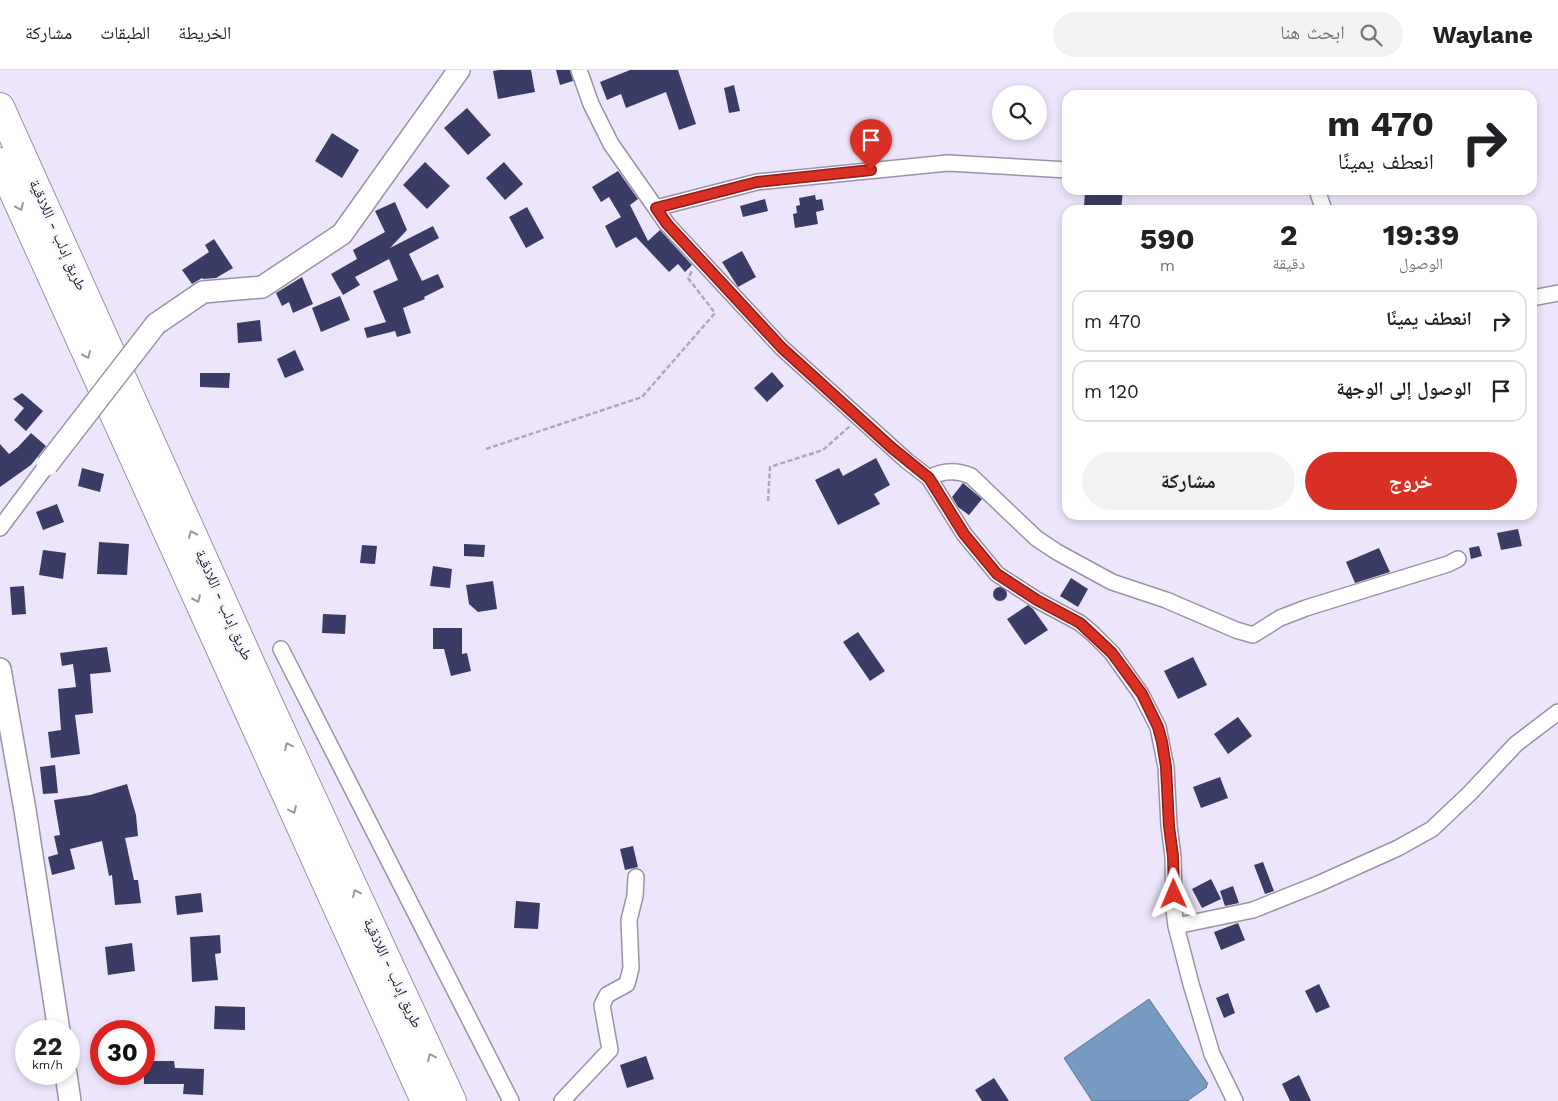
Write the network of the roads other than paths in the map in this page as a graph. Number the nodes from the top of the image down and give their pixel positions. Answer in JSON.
{"nodes":[{"id":1,"x":459,"y":70,"type":"edge"},
{"id":2,"x":579,"y":70,"type":"edge"},
{"id":3,"x":0,"y":106,"type":"edge"},
{"id":4,"x":0,"y":162,"type":"edge"},
{"id":5,"x":1062,"y":170,"type":"edge"},
{"id":6,"x":656,"y":208,"type":"junction"},
{"id":7,"x":1558,"y":293,"type":"edge"},
{"id":8,"x":1537,"y":297,"type":"edge"},
{"id":9,"x":47,"y":464,"type":"joint"},
{"id":10,"x":929,"y":478,"type":"junction"},
{"id":11,"x":0,"y":528,"type":"edge"},
{"id":12,"x":1458,"y":558,"type":"dead end"},
{"id":13,"x":281,"y":649,"type":"dead end"},
{"id":14,"x":0,"y":669,"type":"edge"},
{"id":15,"x":1558,"y":712,"type":"edge"},
{"id":16,"x":636,"y":877,"type":"dead end"},
{"id":17,"x":1176,"y":926,"type":"junction"},
{"id":18,"x":57,"y":1020,"type":"edge"},
{"id":19,"x":68,"y":1085,"type":"edge"},
{"id":20,"x":70,"y":1101,"type":"edge"},
{"id":21,"x":425,"y":1101,"type":"edge"},
{"id":22,"x":452,"y":1101,"type":"edge"},
{"id":23,"x":511,"y":1101,"type":"edge"},
{"id":24,"x":562,"y":1101,"type":"edge"},
{"id":25,"x":1235,"y":1101,"type":"edge"}],
"edges":[{"from":1,"to":9,"type":"street","bridge":true},
{"from":2,"to":6,"type":"street"},
{"from":22,"to":3,"type":"highway","name":"طريق إدلب - اللاذقية","one_way":true},
{"from":4,"to":21,"type":"highway","name":"طريق إدلب - اللاذقية","one_way":true},
{"from":5,"to":6,"type":"street"},
{"from":6,"to":10,"type":"street"},
{"from":7,"to":8,"type":"street"},
{"from":9,"to":11,"type":"street"},
{"from":10,"to":12,"type":"street"},
{"from":10,"to":17,"type":"street"},
{"from":13,"to":23,"type":"street"},
{"from":14,"to":18,"type":"street"},
{"from":15,"to":17,"type":"street"},
{"from":16,"to":24,"type":"street"},
{"from":17,"to":25,"type":"street"},
{"from":19,"to":20,"type":"street"}]}
